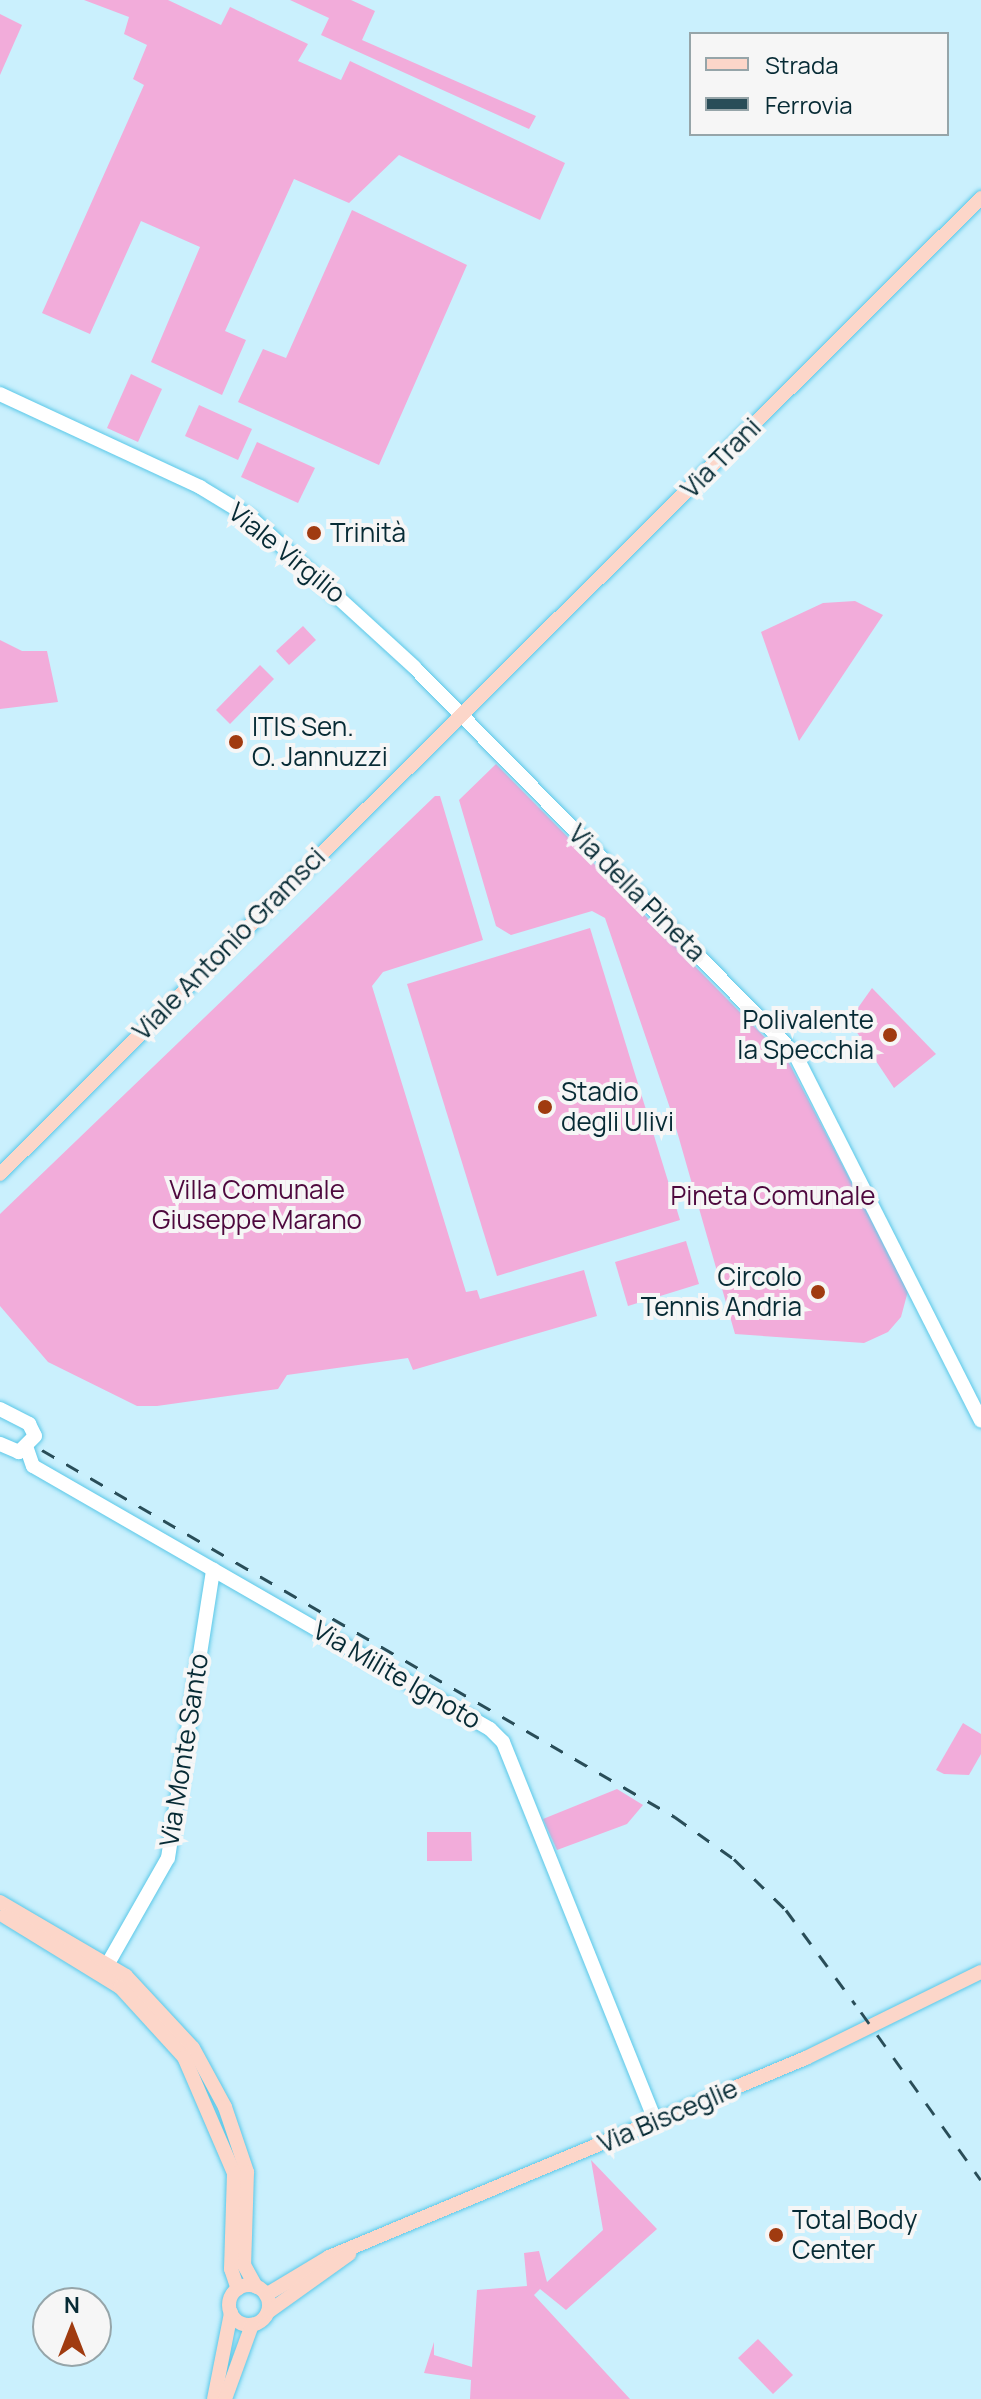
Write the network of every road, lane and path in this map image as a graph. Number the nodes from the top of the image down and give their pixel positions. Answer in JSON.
{"nodes":[{"id":1,"x":981,"y":198,"type":"edge"},
{"id":2,"x":0,"y":394,"type":"edge"},
{"id":3,"x":457,"y":714,"type":"junction"},
{"id":4,"x":0,"y":1174,"type":"edge"},
{"id":5,"x":0,"y":1409,"type":"edge"},
{"id":6,"x":981,"y":1420,"type":"edge"},
{"id":7,"x":4,"y":1447,"type":"edge"},
{"id":8,"x":27,"y":1449,"type":"junction"},
{"id":9,"x":213,"y":1569,"type":"junction"},
{"id":10,"x":0,"y":1902,"type":"edge"},
{"id":11,"x":0,"y":1913,"type":"edge"},
{"id":12,"x":105,"y":1970,"type":"junction"},
{"id":13,"x":981,"y":1972,"type":"edge"},
{"id":14,"x":655,"y":2120,"type":"junction"},
{"id":15,"x":230,"y":2140,"type":"junction"},
{"id":16,"x":351,"y":2252,"type":"junction"},
{"id":17,"x":238,"y":2289,"type":"junction"},
{"id":18,"x":261,"y":2291,"type":"junction"},
{"id":19,"x":268,"y":2312,"type":"junction"},
{"id":20,"x":231,"y":2313,"type":"junction"},
{"id":21,"x":252,"y":2325,"type":"junction"},
{"id":22,"x":214,"y":2399,"type":"edge"},
{"id":23,"x":225,"y":2399,"type":"edge"}],
"edges":[{"from":1,"to":3,"type":"main road","name":"Via Trani"},
{"from":2,"to":3,"type":"street","name":"Viale Virgilio"},
{"from":3,"to":4,"type":"main road","name":"Viale Antonio Gramsci"},
{"from":3,"to":6,"type":"street","name":"Via della Pineta"},
{"from":5,"to":8,"type":"street"},
{"from":7,"to":8,"type":"street"},
{"from":8,"to":9,"type":"street","name":"Via Milite Ignoto"},
{"from":9,"to":12,"type":"street","name":"Via Monte Santo"},
{"from":9,"to":14,"type":"street","name":"Via Milite Ignoto"},
{"from":10,"to":12,"type":"main road"},
{"from":11,"to":12,"type":"main road"},
{"from":12,"to":15,"type":"main road"},
{"from":13,"to":14,"type":"main road","name":"Via Bisceglie"},
{"from":14,"to":16,"type":"main road","name":"Via Bisceglie"},
{"from":15,"to":17,"type":"main road"},
{"from":15,"to":18,"type":"main road"},
{"from":16,"to":18,"type":"main road","name":"Via Bisceglie"},
{"from":16,"to":19,"type":"main road","name":"Via Bisceglie"},
{"from":17,"to":18,"type":"main road"},
{"from":17,"to":20,"type":"main road"},
{"from":18,"to":19,"type":"main road"},
{"from":19,"to":21,"type":"main road"},
{"from":20,"to":21,"type":"main road"},
{"from":20,"to":22,"type":"main road"},
{"from":21,"to":23,"type":"main road"}]}
